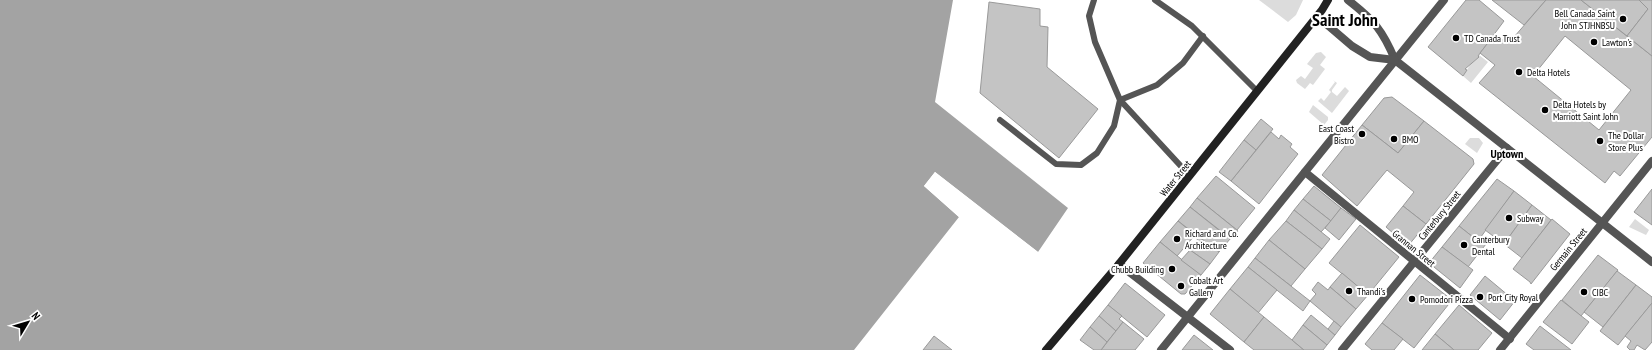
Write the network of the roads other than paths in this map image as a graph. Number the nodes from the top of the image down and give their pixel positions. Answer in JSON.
{"nodes":[{"id":1,"x":1094,"y":0,"type":"edge"},
{"id":2,"x":1155,"y":0,"type":"edge"},
{"id":3,"x":1328,"y":0,"type":"edge"},
{"id":4,"x":1348,"y":0,"type":"edge"},
{"id":5,"x":1444,"y":0,"type":"edge"},
{"id":6,"x":1317,"y":16,"type":"junction"},
{"id":7,"x":1203,"y":36,"type":"junction"},
{"id":8,"x":1395,"y":60,"type":"junction"},
{"id":9,"x":1257,"y":91,"type":"junction"},
{"id":10,"x":1120,"y":100,"type":"junction"},
{"id":11,"x":1000,"y":120,"type":"dead end"},
{"id":12,"x":1507,"y":148,"type":"junction"},
{"id":13,"x":1652,"y":161,"type":"edge"},
{"id":14,"x":1305,"y":172,"type":"junction"},
{"id":15,"x":1190,"y":176,"type":"junction"},
{"id":16,"x":1602,"y":223,"type":"junction"},
{"id":17,"x":1414,"y":261,"type":"junction"},
{"id":18,"x":1652,"y":262,"type":"edge"},
{"id":19,"x":1119,"y":264,"type":"junction"},
{"id":20,"x":1188,"y":317,"type":"junction"},
{"id":21,"x":1510,"y":339,"type":"junction"},
{"id":22,"x":1046,"y":350,"type":"edge"},
{"id":23,"x":1161,"y":350,"type":"edge"},
{"id":24,"x":1230,"y":350,"type":"edge"},
{"id":25,"x":1342,"y":350,"type":"edge"},
{"id":26,"x":1500,"y":350,"type":"edge"}],
"edges":[{"from":1,"to":10,"type":"lane"},
{"from":2,"to":7,"type":"lane"},
{"from":3,"to":6,"type":"main road","name":"Water Street"},
{"from":4,"to":8,"type":"street"},
{"from":5,"to":8,"type":"street"},
{"from":6,"to":8,"type":"street"},
{"from":6,"to":9,"type":"main road","name":"Water Street"},
{"from":7,"to":9,"type":"lane"},
{"from":7,"to":10,"type":"lane"},
{"from":8,"to":12,"type":"street"},
{"from":8,"to":14,"type":"street"},
{"from":9,"to":15,"type":"main road","name":"Water Street"},
{"from":10,"to":11,"type":"lane"},
{"from":10,"to":15,"type":"lane"},
{"from":12,"to":16,"type":"street"},
{"from":12,"to":17,"type":"street","name":"Canterbury Street"},
{"from":13,"to":16,"type":"street","name":"Germain Street"},
{"from":14,"to":17,"type":"street","name":"Grannan Street"},
{"from":14,"to":20,"type":"street"},
{"from":15,"to":19,"type":"main road","name":"Water Street"},
{"from":16,"to":18,"type":"street"},
{"from":16,"to":21,"type":"street","name":"Germain Street"},
{"from":17,"to":21,"type":"street","name":"Grannan Street"},
{"from":17,"to":25,"type":"street","name":"Canterbury Street"},
{"from":19,"to":20,"type":"street"},
{"from":19,"to":22,"type":"main road","name":"Water Street"},
{"from":20,"to":23,"type":"street"},
{"from":20,"to":24,"type":"street"},
{"from":21,"to":26,"type":"street","name":"Germain Street"}]}
